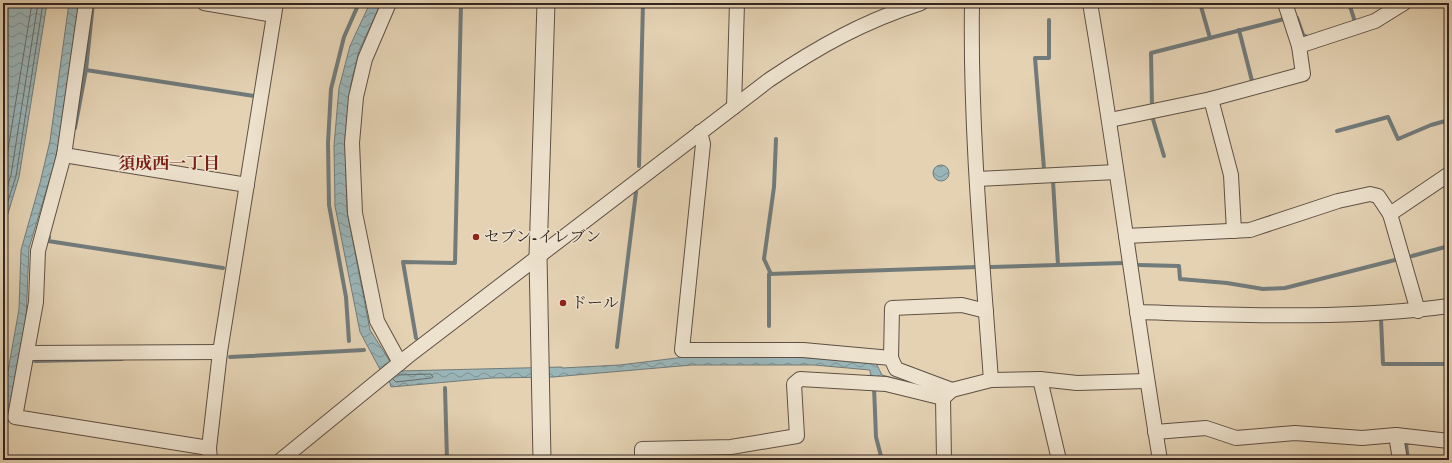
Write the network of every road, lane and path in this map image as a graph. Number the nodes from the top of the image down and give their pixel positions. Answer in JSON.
{"nodes":[{"id":1,"x":86,"y":3,"type":"edge"},
{"id":2,"x":204,"y":3,"type":"edge"},
{"id":3,"x":389,"y":3,"type":"edge"},
{"id":4,"x":546,"y":3,"type":"edge"},
{"id":5,"x":736,"y":3,"type":"edge"},
{"id":6,"x":921,"y":3,"type":"edge"},
{"id":7,"x":972,"y":3,"type":"edge"},
{"id":8,"x":1090,"y":3,"type":"edge"},
{"id":9,"x":1285,"y":3,"type":"edge"},
{"id":10,"x":1404,"y":3,"type":"edge"},
{"id":11,"x":890,"y":8,"type":"edge"},
{"id":12,"x":275,"y":9,"type":"edge"},
{"id":13,"x":1299,"y":46,"type":"junction"},
{"id":14,"x":1211,"y":100,"type":"junction"},
{"id":15,"x":734,"y":107,"type":"junction"},
{"id":16,"x":1110,"y":120,"type":"junction"},
{"id":17,"x":700,"y":132,"type":"junction"},
{"id":18,"x":64,"y":156,"type":"junction"},
{"id":19,"x":1116,"y":172,"type":"junction"},
{"id":20,"x":1449,"y":174,"type":"edge"},
{"id":21,"x":977,"y":179,"type":"junction"},
{"id":22,"x":248,"y":185,"type":"junction"},
{"id":23,"x":1390,"y":214,"type":"junction"},
{"id":24,"x":1234,"y":231,"type":"junction"},
{"id":25,"x":1126,"y":236,"type":"junction"},
{"id":26,"x":538,"y":256,"type":"junction"},
{"id":27,"x":1449,"y":306,"type":"edge"},
{"id":28,"x":1418,"y":310,"type":"junction"},
{"id":29,"x":986,"y":311,"type":"junction"},
{"id":30,"x":1137,"y":312,"type":"junction"},
{"id":31,"x":220,"y":352,"type":"junction"},
{"id":32,"x":28,"y":354,"type":"junction"},
{"id":33,"x":891,"y":358,"type":"junction"},
{"id":34,"x":398,"y":364,"type":"junction"},
{"id":35,"x":1040,"y":379,"type":"junction"},
{"id":36,"x":992,"y":380,"type":"junction"},
{"id":37,"x":1146,"y":381,"type":"junction"},
{"id":38,"x":948,"y":394,"type":"junction"},
{"id":39,"x":1155,"y":432,"type":"junction"},
{"id":40,"x":1396,"y":435,"type":"junction"},
{"id":41,"x":1449,"y":441,"type":"edge"},
{"id":42,"x":209,"y":454,"type":"edge"},
{"id":43,"x":732,"y":454,"type":"edge"},
{"id":44,"x":281,"y":460,"type":"edge"},
{"id":45,"x":542,"y":460,"type":"edge"},
{"id":46,"x":642,"y":460,"type":"edge"},
{"id":47,"x":944,"y":460,"type":"edge"},
{"id":48,"x":1059,"y":460,"type":"edge"},
{"id":49,"x":1160,"y":460,"type":"edge"},
{"id":50,"x":1400,"y":460,"type":"edge"}],
"edges":[{"from":1,"to":18,"type":"street"},
{"from":2,"to":12,"type":"street"},
{"from":3,"to":34,"type":"street"},
{"from":4,"to":26,"type":"street"},
{"from":5,"to":15,"type":"street"},
{"from":6,"to":11,"type":"street"},
{"from":7,"to":21,"type":"street"},
{"from":8,"to":16,"type":"street"},
{"from":9,"to":13,"type":"street"},
{"from":10,"to":13,"type":"street"},
{"from":11,"to":15,"type":"street"},
{"from":12,"to":22,"type":"street"},
{"from":13,"to":14,"type":"street"},
{"from":14,"to":16,"type":"street"},
{"from":14,"to":24,"type":"street"},
{"from":15,"to":17,"type":"street"},
{"from":16,"to":19,"type":"street"},
{"from":17,"to":26,"type":"street"},
{"from":17,"to":33,"type":"street"},
{"from":18,"to":22,"type":"street"},
{"from":18,"to":32,"type":"street"},
{"from":19,"to":21,"type":"street"},
{"from":19,"to":25,"type":"street"},
{"from":20,"to":23,"type":"street"},
{"from":21,"to":29,"type":"street"},
{"from":22,"to":31,"type":"street"},
{"from":23,"to":24,"type":"street"},
{"from":23,"to":28,"type":"street"},
{"from":24,"to":25,"type":"street"},
{"from":25,"to":30,"type":"street"},
{"from":26,"to":34,"type":"street"},
{"from":26,"to":45,"type":"street"},
{"from":27,"to":28,"type":"street"},
{"from":28,"to":30,"type":"street"},
{"from":29,"to":33,"type":"street"},
{"from":29,"to":36,"type":"street"},
{"from":30,"to":37,"type":"street"},
{"from":31,"to":32,"type":"street"},
{"from":31,"to":42,"type":"street"},
{"from":32,"to":42,"type":"street"},
{"from":33,"to":38,"type":"street"},
{"from":34,"to":44,"type":"street"},
{"from":35,"to":36,"type":"street"},
{"from":35,"to":37,"type":"street"},
{"from":35,"to":48,"type":"street"},
{"from":36,"to":38,"type":"street"},
{"from":37,"to":39,"type":"street"},
{"from":38,"to":43,"type":"street"},
{"from":38,"to":47,"type":"street"},
{"from":39,"to":40,"type":"street"},
{"from":39,"to":49,"type":"street"},
{"from":40,"to":41,"type":"street"},
{"from":40,"to":50,"type":"street"},
{"from":43,"to":46,"type":"street"}]}
